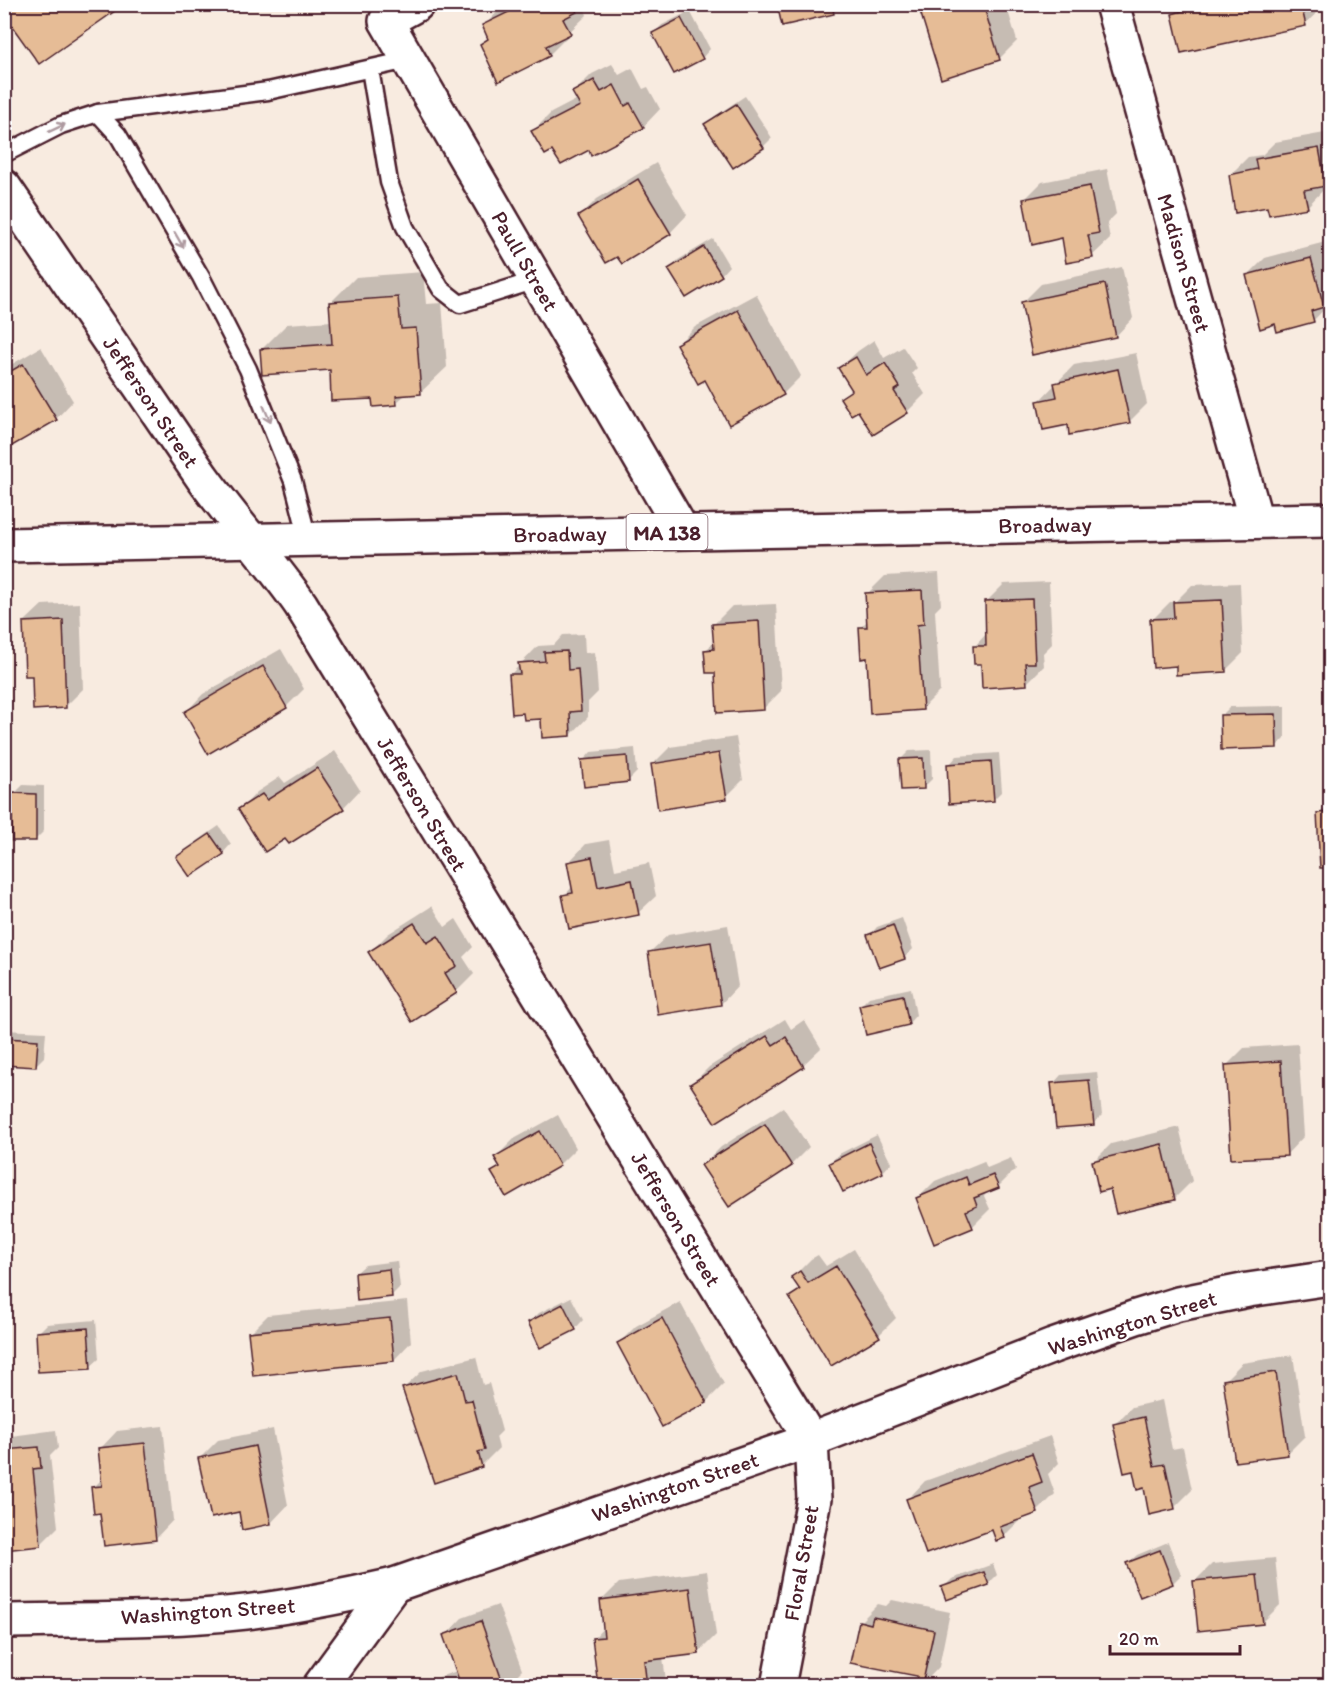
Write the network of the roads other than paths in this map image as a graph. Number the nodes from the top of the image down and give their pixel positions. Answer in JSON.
{"nodes":[{"id":1,"x":417,"y":4,"type":"edge"},
{"id":2,"x":1112,"y":4,"type":"edge"},
{"id":3,"x":408,"y":60,"type":"junction"},
{"id":4,"x":370,"y":69,"type":"junction"},
{"id":5,"x":99,"y":113,"type":"junction"},
{"id":6,"x":4,"y":154,"type":"edge"},
{"id":7,"x":4,"y":187,"type":"edge"},
{"id":8,"x":536,"y":280,"type":"junction"},
{"id":9,"x":1330,"y":520,"type":"edge"},
{"id":10,"x":1256,"y":521,"type":"junction"},
{"id":11,"x":682,"y":532,"type":"junction"},
{"id":12,"x":308,"y":539,"type":"junction"},
{"id":13,"x":252,"y":540,"type":"junction"},
{"id":14,"x":4,"y":544,"type":"edge"},
{"id":15,"x":1330,"y":1278,"type":"edge"},
{"id":16,"x":811,"y":1440,"type":"junction"},
{"id":17,"x":394,"y":1585,"type":"junction"},
{"id":18,"x":4,"y":1621,"type":"edge"},
{"id":19,"x":320,"y":1686,"type":"edge"},
{"id":20,"x":778,"y":1686,"type":"edge"}],
"edges":[{"from":1,"to":3,"type":"street","name":"Paull Street"},
{"from":2,"to":10,"type":"street","name":"Madison Street"},
{"from":3,"to":4,"type":"lane"},
{"from":3,"to":8,"type":"street","name":"Paull Street"},
{"from":4,"to":5,"type":"lane"},
{"from":4,"to":8,"type":"lane"},
{"from":6,"to":5,"type":"lane","one_way":true},
{"from":5,"to":12,"type":"lane","one_way":true},
{"from":7,"to":13,"type":"street","name":"Jefferson Street"},
{"from":8,"to":11,"type":"street","name":"Paull Street"},
{"from":9,"to":10,"type":"street","name":"Broadway","number":"MA 138"},
{"from":10,"to":11,"type":"street","name":"Broadway","number":"MA 138"},
{"from":11,"to":12,"type":"street","name":"Broadway","number":"MA 138"},
{"from":12,"to":13,"type":"street","name":"Broadway","number":"MA 138"},
{"from":13,"to":14,"type":"street","name":"Broadway","number":"MA 138"},
{"from":13,"to":16,"type":"street","name":"Jefferson Street"},
{"from":15,"to":16,"type":"street","name":"Washington Street"},
{"from":16,"to":17,"type":"street","name":"Washington Street"},
{"from":16,"to":20,"type":"street","name":"Floral Street"},
{"from":17,"to":18,"type":"street","name":"Washington Street"},
{"from":17,"to":19,"type":"street"}]}
